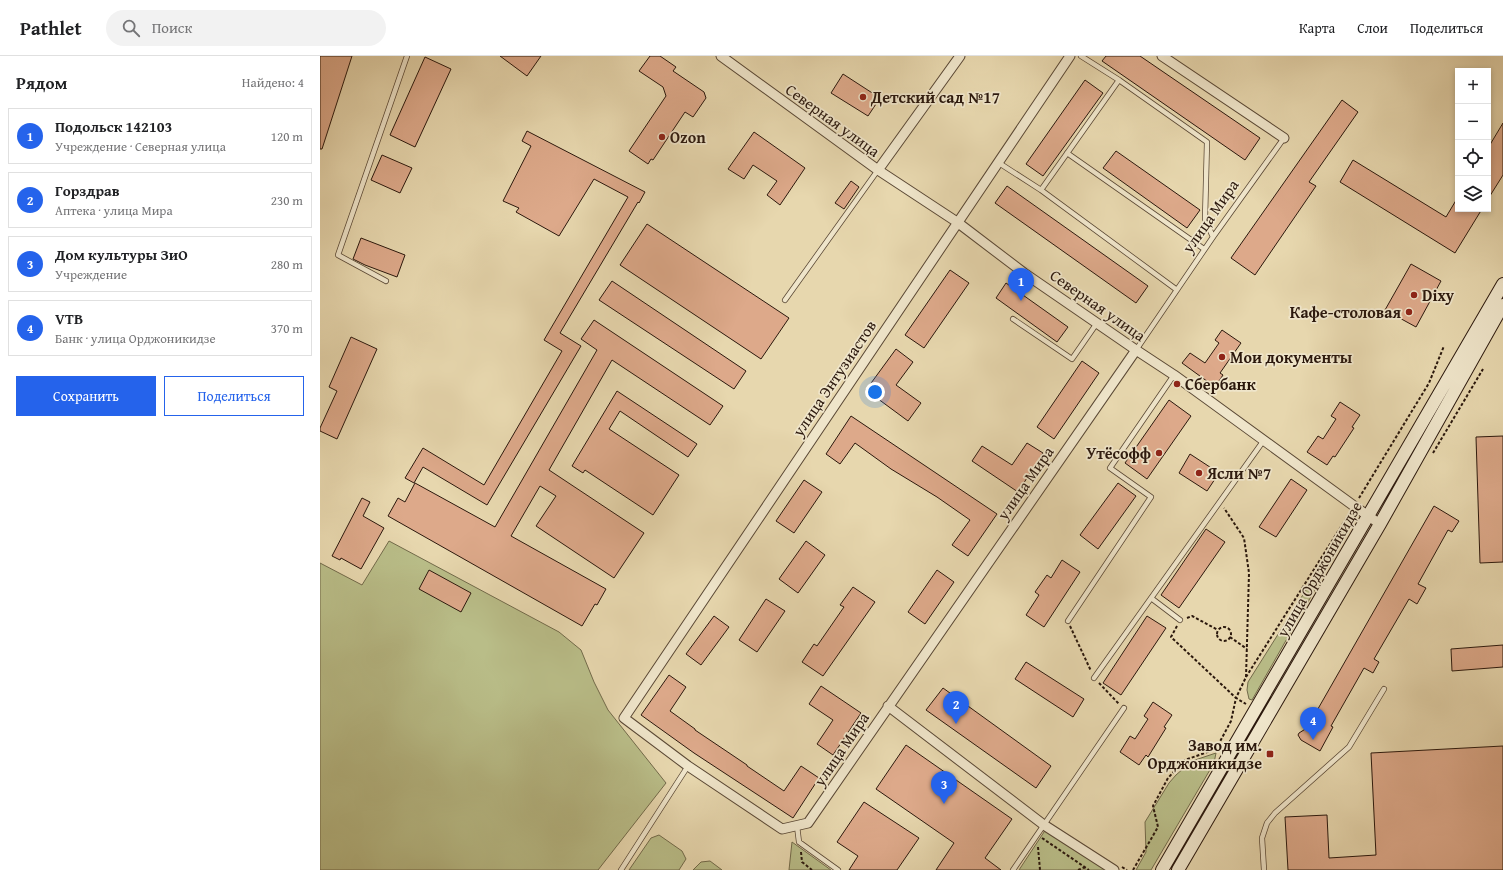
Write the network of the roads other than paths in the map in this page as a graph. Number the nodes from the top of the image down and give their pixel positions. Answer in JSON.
{"nodes":[{"id":1,"x":407,"y":56,"type":"edge"},
{"id":2,"x":721,"y":56,"type":"edge"},
{"id":3,"x":960,"y":56,"type":"edge"},
{"id":4,"x":1070,"y":56,"type":"edge"},
{"id":5,"x":1081,"y":56,"type":"edge"},
{"id":6,"x":1162,"y":56,"type":"edge"},
{"id":7,"x":1119,"y":80,"type":"junction"},
{"id":8,"x":1284,"y":138,"type":"joint"},
{"id":9,"x":1067,"y":153,"type":"junction"},
{"id":10,"x":999,"y":163,"type":"junction"},
{"id":11,"x":878,"y":170,"type":"junction"},
{"id":12,"x":1041,"y":190,"type":"junction"},
{"id":13,"x":957,"y":222,"type":"junction"},
{"id":14,"x":1213,"y":237,"type":"junction"},
{"id":15,"x":1204,"y":249,"type":"junction"},
{"id":16,"x":386,"y":281,"type":"dead end"},
{"id":17,"x":1503,"y":284,"type":"edge"},
{"id":18,"x":1177,"y":290,"type":"junction"},
{"id":19,"x":785,"y":300,"type":"dead end"},
{"id":20,"x":1503,"y":305,"type":"edge"},
{"id":21,"x":1012,"y":319,"type":"dead end"},
{"id":22,"x":1097,"y":323,"type":"junction"},
{"id":23,"x":1136,"y":350,"type":"junction"},
{"id":24,"x":1174,"y":375,"type":"junction"},
{"id":25,"x":1264,"y":440,"type":"junction"},
{"id":26,"x":1368,"y":515,"type":"junction"},
{"id":27,"x":1380,"y":524,"type":"junction"},
{"id":28,"x":1151,"y":598,"type":"junction"},
{"id":29,"x":1180,"y":620,"type":"road end"},
{"id":30,"x":1068,"y":621,"type":"road end"},
{"id":31,"x":1094,"y":678,"type":"road end"},
{"id":32,"x":1384,"y":689,"type":"dead end"},
{"id":33,"x":888,"y":706,"type":"junction"},
{"id":34,"x":1124,"y":708,"type":"road end"},
{"id":35,"x":688,"y":766,"type":"junction"},
{"id":36,"x":1044,"y":825,"type":"junction"},
{"id":37,"x":796,"y":826,"type":"junction"},
{"id":38,"x":621,"y":870,"type":"edge"},
{"id":39,"x":838,"y":870,"type":"edge"},
{"id":40,"x":1013,"y":870,"type":"edge"},
{"id":41,"x":1114,"y":870,"type":"edge"},
{"id":42,"x":1162,"y":870,"type":"edge"},
{"id":43,"x":1178,"y":870,"type":"edge"},
{"id":44,"x":1264,"y":870,"type":"edge"}],
"edges":[{"from":1,"to":16,"type":"lane"},
{"from":2,"to":11,"type":"street","name":"Северная улица"},
{"from":3,"to":11,"type":"street"},
{"from":4,"to":10,"type":"street","name":"улица Энтузиастов"},
{"from":5,"to":7,"type":"lane"},
{"from":6,"to":8,"type":"street"},
{"from":7,"to":9,"type":"lane"},
{"from":7,"to":14,"type":"lane"},
{"from":8,"to":14,"type":"lane","name":"улица Мира"},
{"from":9,"to":12,"type":"lane"},
{"from":9,"to":15,"type":"lane"},
{"from":10,"to":12,"type":"lane"},
{"from":10,"to":13,"type":"street","name":"улица Энтузиастов"},
{"from":11,"to":13,"type":"street","name":"Северная улица"},
{"from":11,"to":19,"type":"lane"},
{"from":12,"to":18,"type":"lane"},
{"from":13,"to":22,"type":"street","name":"Северная улица"},
{"from":13,"to":35,"type":"street","name":"улица Энтузиастов"},
{"from":14,"to":15,"type":"lane","name":"улица Мира"},
{"from":15,"to":18,"type":"lane","name":"улица Мира"},
{"from":17,"to":26,"type":"main road","name":"улица Орджоникидзе"},
{"from":18,"to":23,"type":"lane","name":"улица Мира"},
{"from":20,"to":27,"type":"main road","name":"улица Орджоникидзе"},
{"from":21,"to":22,"type":"lane"},
{"from":22,"to":23,"type":"street","name":"Северная улица"},
{"from":23,"to":24,"type":"street","name":"Северная улица"},
{"from":23,"to":33,"type":"street","name":"улица Мира"},
{"from":24,"to":25,"type":"street","name":"Северная улица"},
{"from":24,"to":30,"type":"lane"},
{"from":25,"to":26,"type":"street","name":"Северная улица"},
{"from":25,"to":28,"type":"lane"},
{"from":26,"to":27,"type":"street","name":"Северная улица"},
{"from":26,"to":42,"type":"main road","name":"улица Орджоникидзе"},
{"from":27,"to":43,"type":"main road","name":"улица Орджоникидзе"},
{"from":28,"to":29,"type":"lane"},
{"from":28,"to":31,"type":"lane"},
{"from":32,"to":44,"type":"lane"},
{"from":33,"to":36,"type":"street"},
{"from":33,"to":37,"type":"street","name":"улица Мира"},
{"from":34,"to":36,"type":"lane"},
{"from":35,"to":37,"type":"street","name":"улица Мира"},
{"from":35,"to":38,"type":"lane"},
{"from":36,"to":40,"type":"lane"},
{"from":36,"to":41,"type":"street"},
{"from":37,"to":39,"type":"lane"}]}
